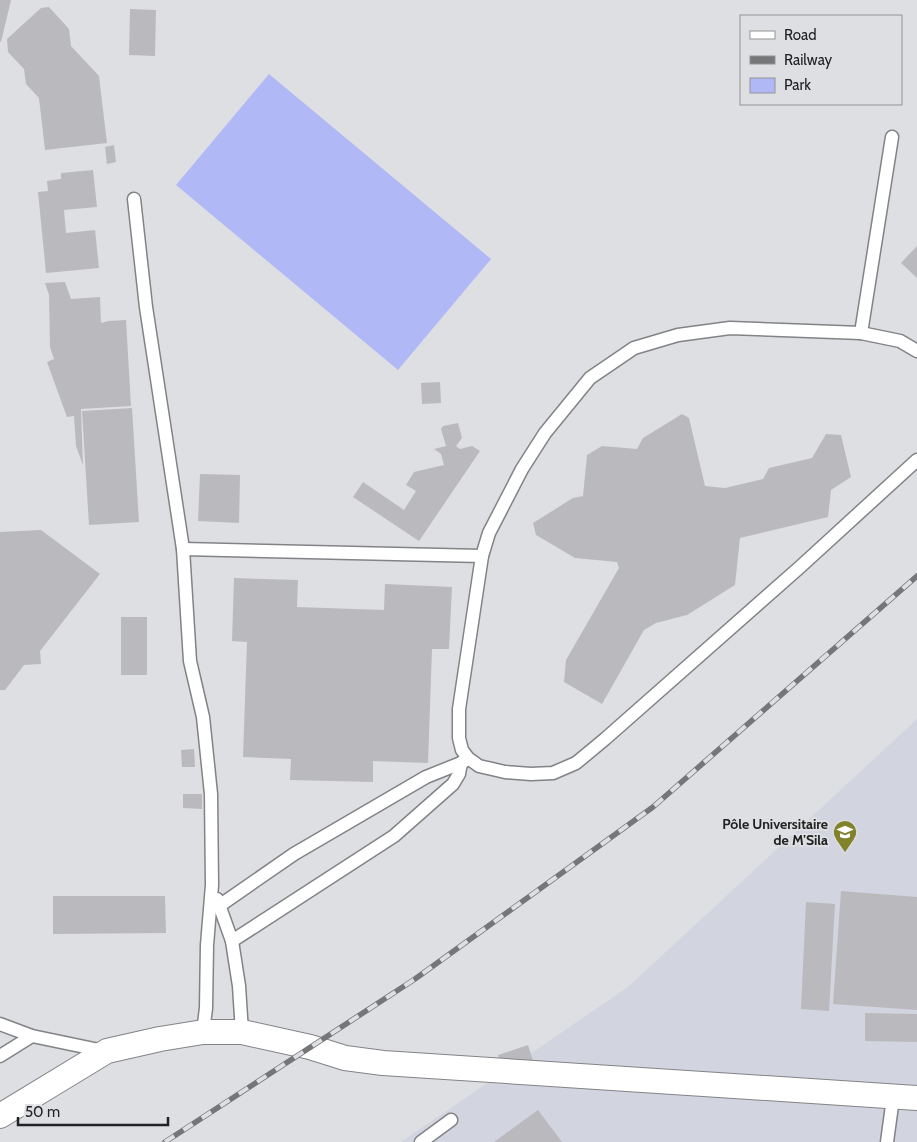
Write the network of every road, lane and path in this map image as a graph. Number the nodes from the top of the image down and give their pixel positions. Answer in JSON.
{"nodes":[{"id":1,"x":892,"y":137,"type":"dead end"},
{"id":2,"x":134,"y":199,"type":"dead end"},
{"id":3,"x":862,"y":333,"type":"junction"},
{"id":4,"x":917,"y":351,"type":"edge"},
{"id":5,"x":917,"y":460,"type":"edge"},
{"id":6,"x":183,"y":549,"type":"junction"},
{"id":7,"x":482,"y":556,"type":"junction"},
{"id":8,"x":464,"y":761,"type":"junction"},
{"id":9,"x":212,"y":885,"type":"junction"},
{"id":10,"x":219,"y":906,"type":"junction"},
{"id":11,"x":232,"y":941,"type":"junction"},
{"id":12,"x":0,"y":1024,"type":"edge"},
{"id":13,"x":204,"y":1032,"type":"junction"},
{"id":14,"x":242,"y":1032,"type":"junction"},
{"id":15,"x":32,"y":1036,"type":"junction"},
{"id":16,"x":107,"y":1051,"type":"junction"},
{"id":17,"x":0,"y":1056,"type":"edge"},
{"id":18,"x":893,"y":1098,"type":"junction"},
{"id":19,"x":917,"y":1098,"type":"edge"},
{"id":20,"x":0,"y":1116,"type":"edge"},
{"id":21,"x":451,"y":1120,"type":"dead end"},
{"id":22,"x":421,"y":1142,"type":"edge"},
{"id":23,"x":886,"y":1142,"type":"edge"}],
"edges":[{"from":1,"to":3,"type":"lane"},
{"from":2,"to":6,"type":"lane"},
{"from":3,"to":4,"type":"lane"},
{"from":3,"to":7,"type":"lane"},
{"from":5,"to":8,"type":"lane"},
{"from":6,"to":7,"type":"lane"},
{"from":6,"to":9,"type":"lane"},
{"from":7,"to":8,"type":"lane"},
{"from":8,"to":10,"type":"lane"},
{"from":8,"to":11,"type":"lane"},
{"from":9,"to":10,"type":"lane"},
{"from":9,"to":13,"type":"lane"},
{"from":10,"to":11,"type":"lane"},
{"from":11,"to":14,"type":"lane"},
{"from":12,"to":15,"type":"lane"},
{"from":13,"to":14,"type":"street"},
{"from":13,"to":16,"type":"street"},
{"from":14,"to":18,"type":"street"},
{"from":15,"to":16,"type":"lane"},
{"from":15,"to":17,"type":"lane"},
{"from":16,"to":20,"type":"street"},
{"from":18,"to":19,"type":"street"},
{"from":18,"to":23,"type":"lane"},
{"from":21,"to":22,"type":"lane"}]}
